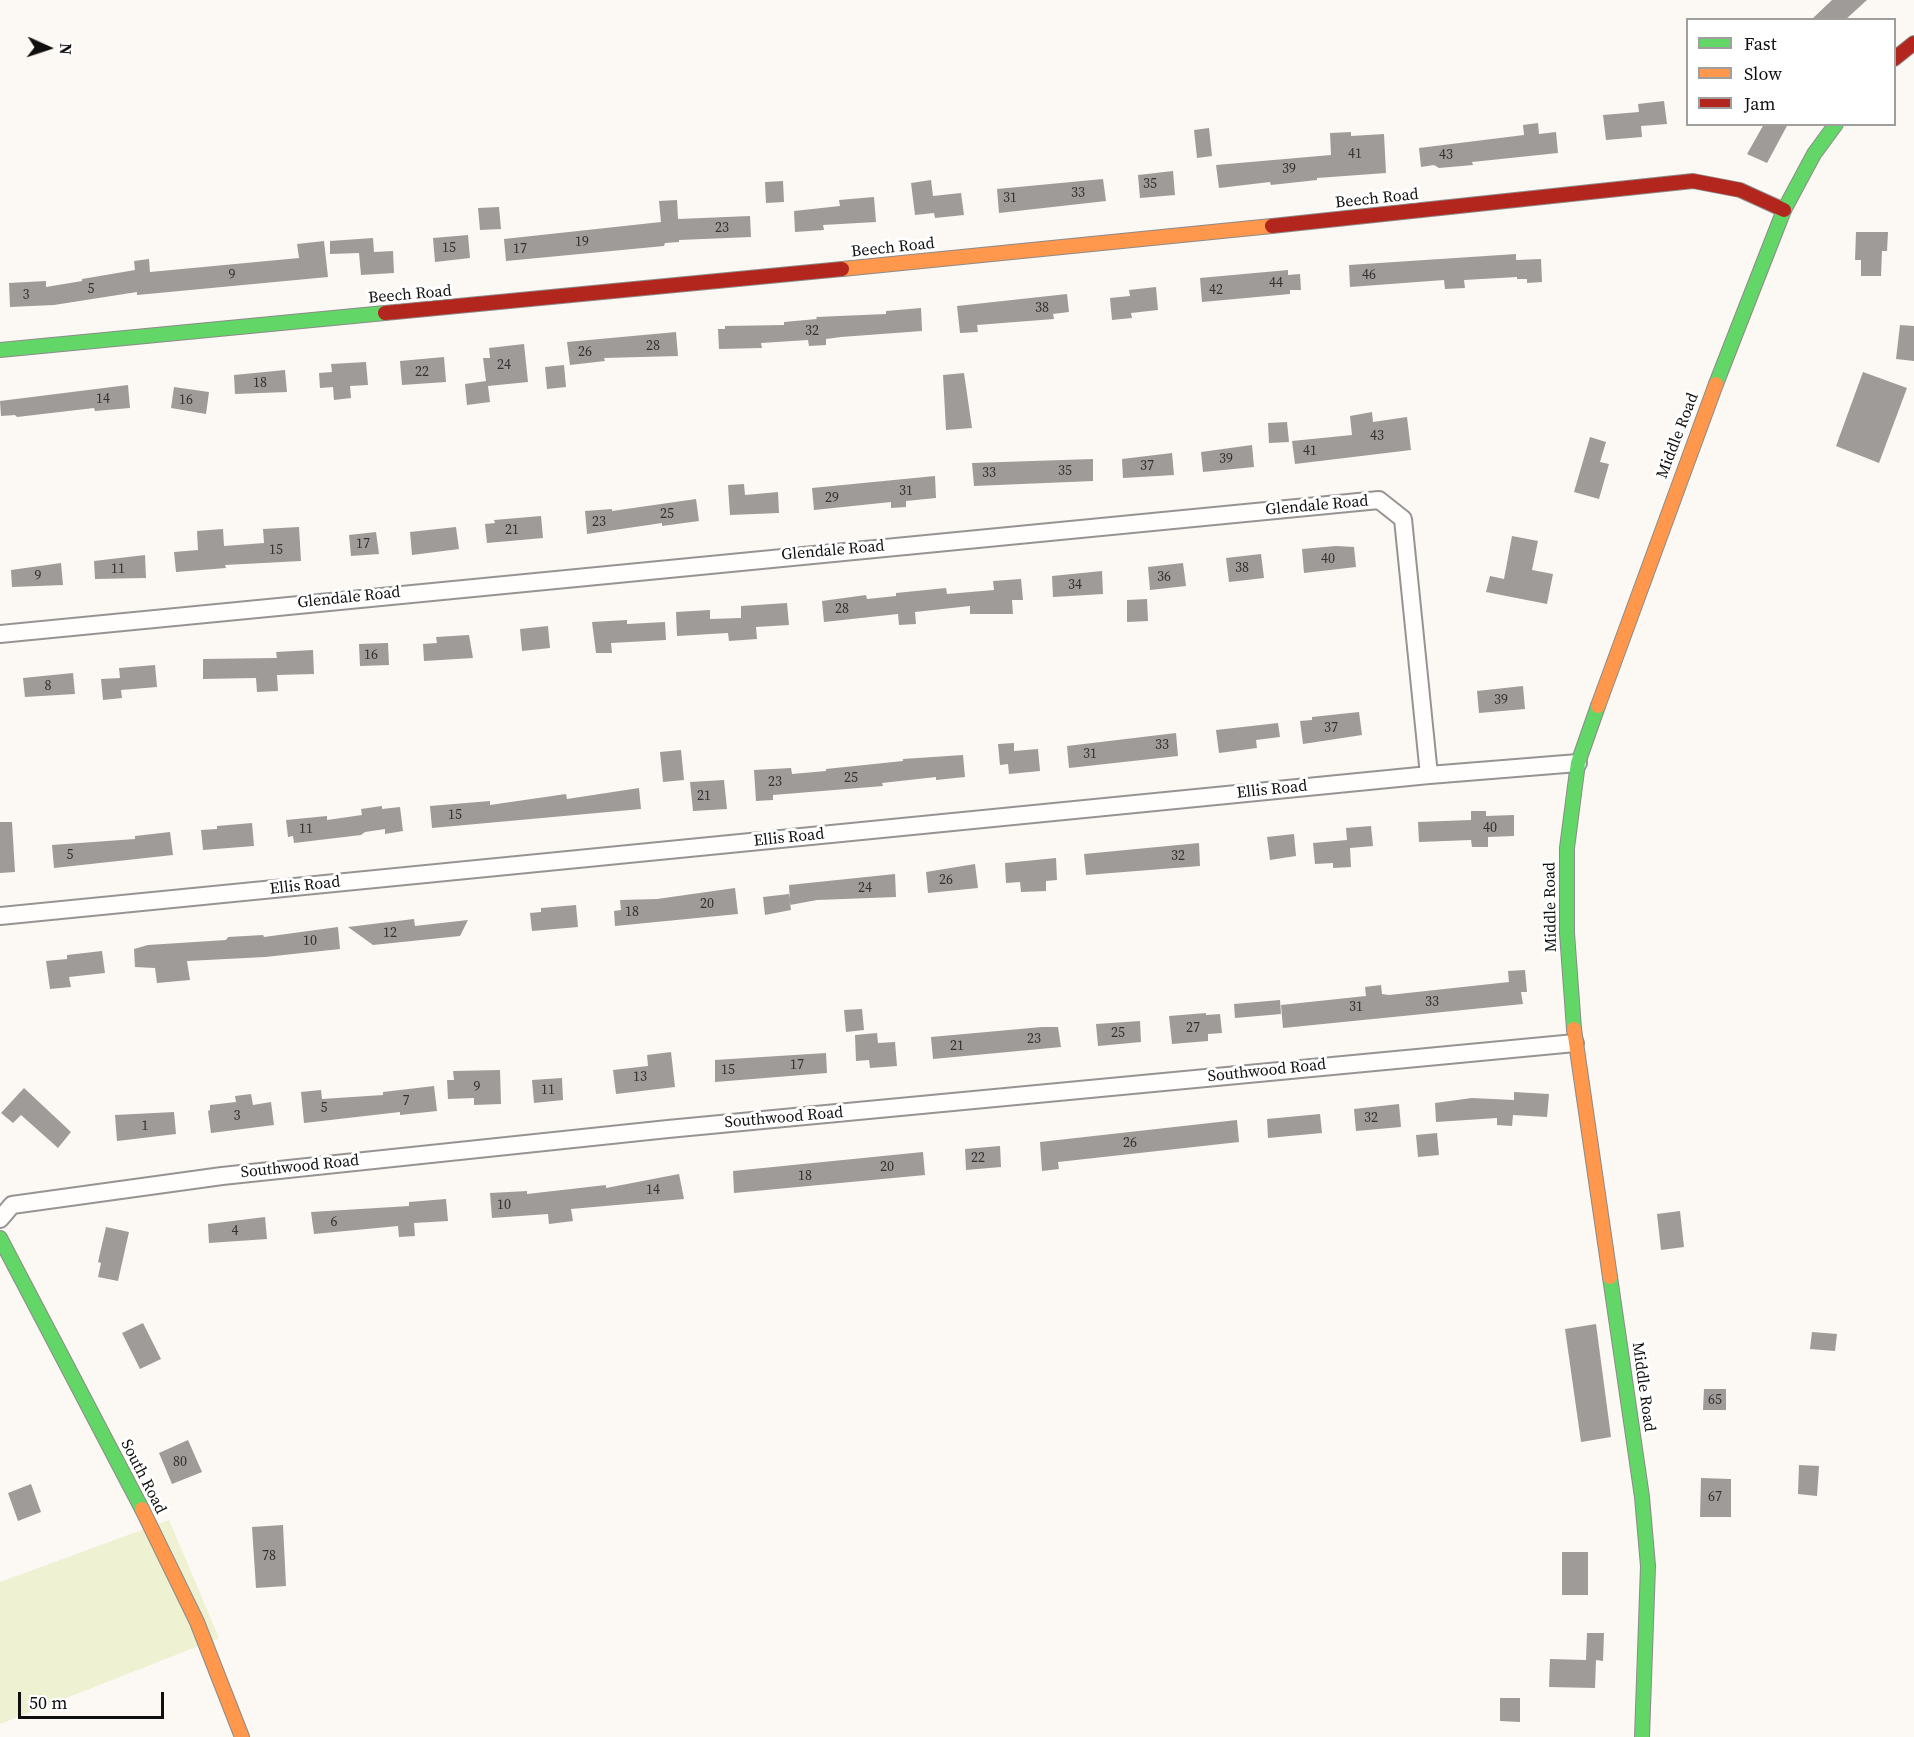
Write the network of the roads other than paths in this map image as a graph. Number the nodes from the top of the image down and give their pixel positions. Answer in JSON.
{"nodes":[{"id":1,"x":1914,"y":44,"type":"edge"},
{"id":2,"x":1896,"y":58,"type":"edge"},
{"id":3,"x":1835,"y":126,"type":"edge"},
{"id":4,"x":1784,"y":210,"type":"junction"},
{"id":5,"x":0,"y":350,"type":"edge"},
{"id":6,"x":0,"y":634,"type":"edge"},
{"id":7,"x":1578,"y":763,"type":"junction"},
{"id":8,"x":1429,"y":775,"type":"junction"},
{"id":9,"x":0,"y":916,"type":"edge"},
{"id":10,"x":1575,"y":1043,"type":"junction"},
{"id":11,"x":0,"y":1219,"type":"edge"},
{"id":12,"x":0,"y":1238,"type":"edge"},
{"id":13,"x":242,"y":1737,"type":"edge"},
{"id":14,"x":1642,"y":1737,"type":"edge"}],
"edges":[{"from":1,"to":2,"type":"street"},
{"from":3,"to":4,"type":"street","name":"Middle Road"},
{"from":4,"to":5,"type":"street","name":"Beech Road"},
{"from":4,"to":7,"type":"street","name":"Middle Road"},
{"from":6,"to":8,"type":"street","name":"Glendale Road"},
{"from":7,"to":8,"type":"street","name":"Ellis Road"},
{"from":7,"to":10,"type":"street","name":"Middle Road"},
{"from":8,"to":9,"type":"street","name":"Ellis Road"},
{"from":10,"to":11,"type":"street","name":"Southwood Road"},
{"from":10,"to":14,"type":"street","name":"Middle Road"},
{"from":12,"to":13,"type":"street","name":"South Road"}]}
